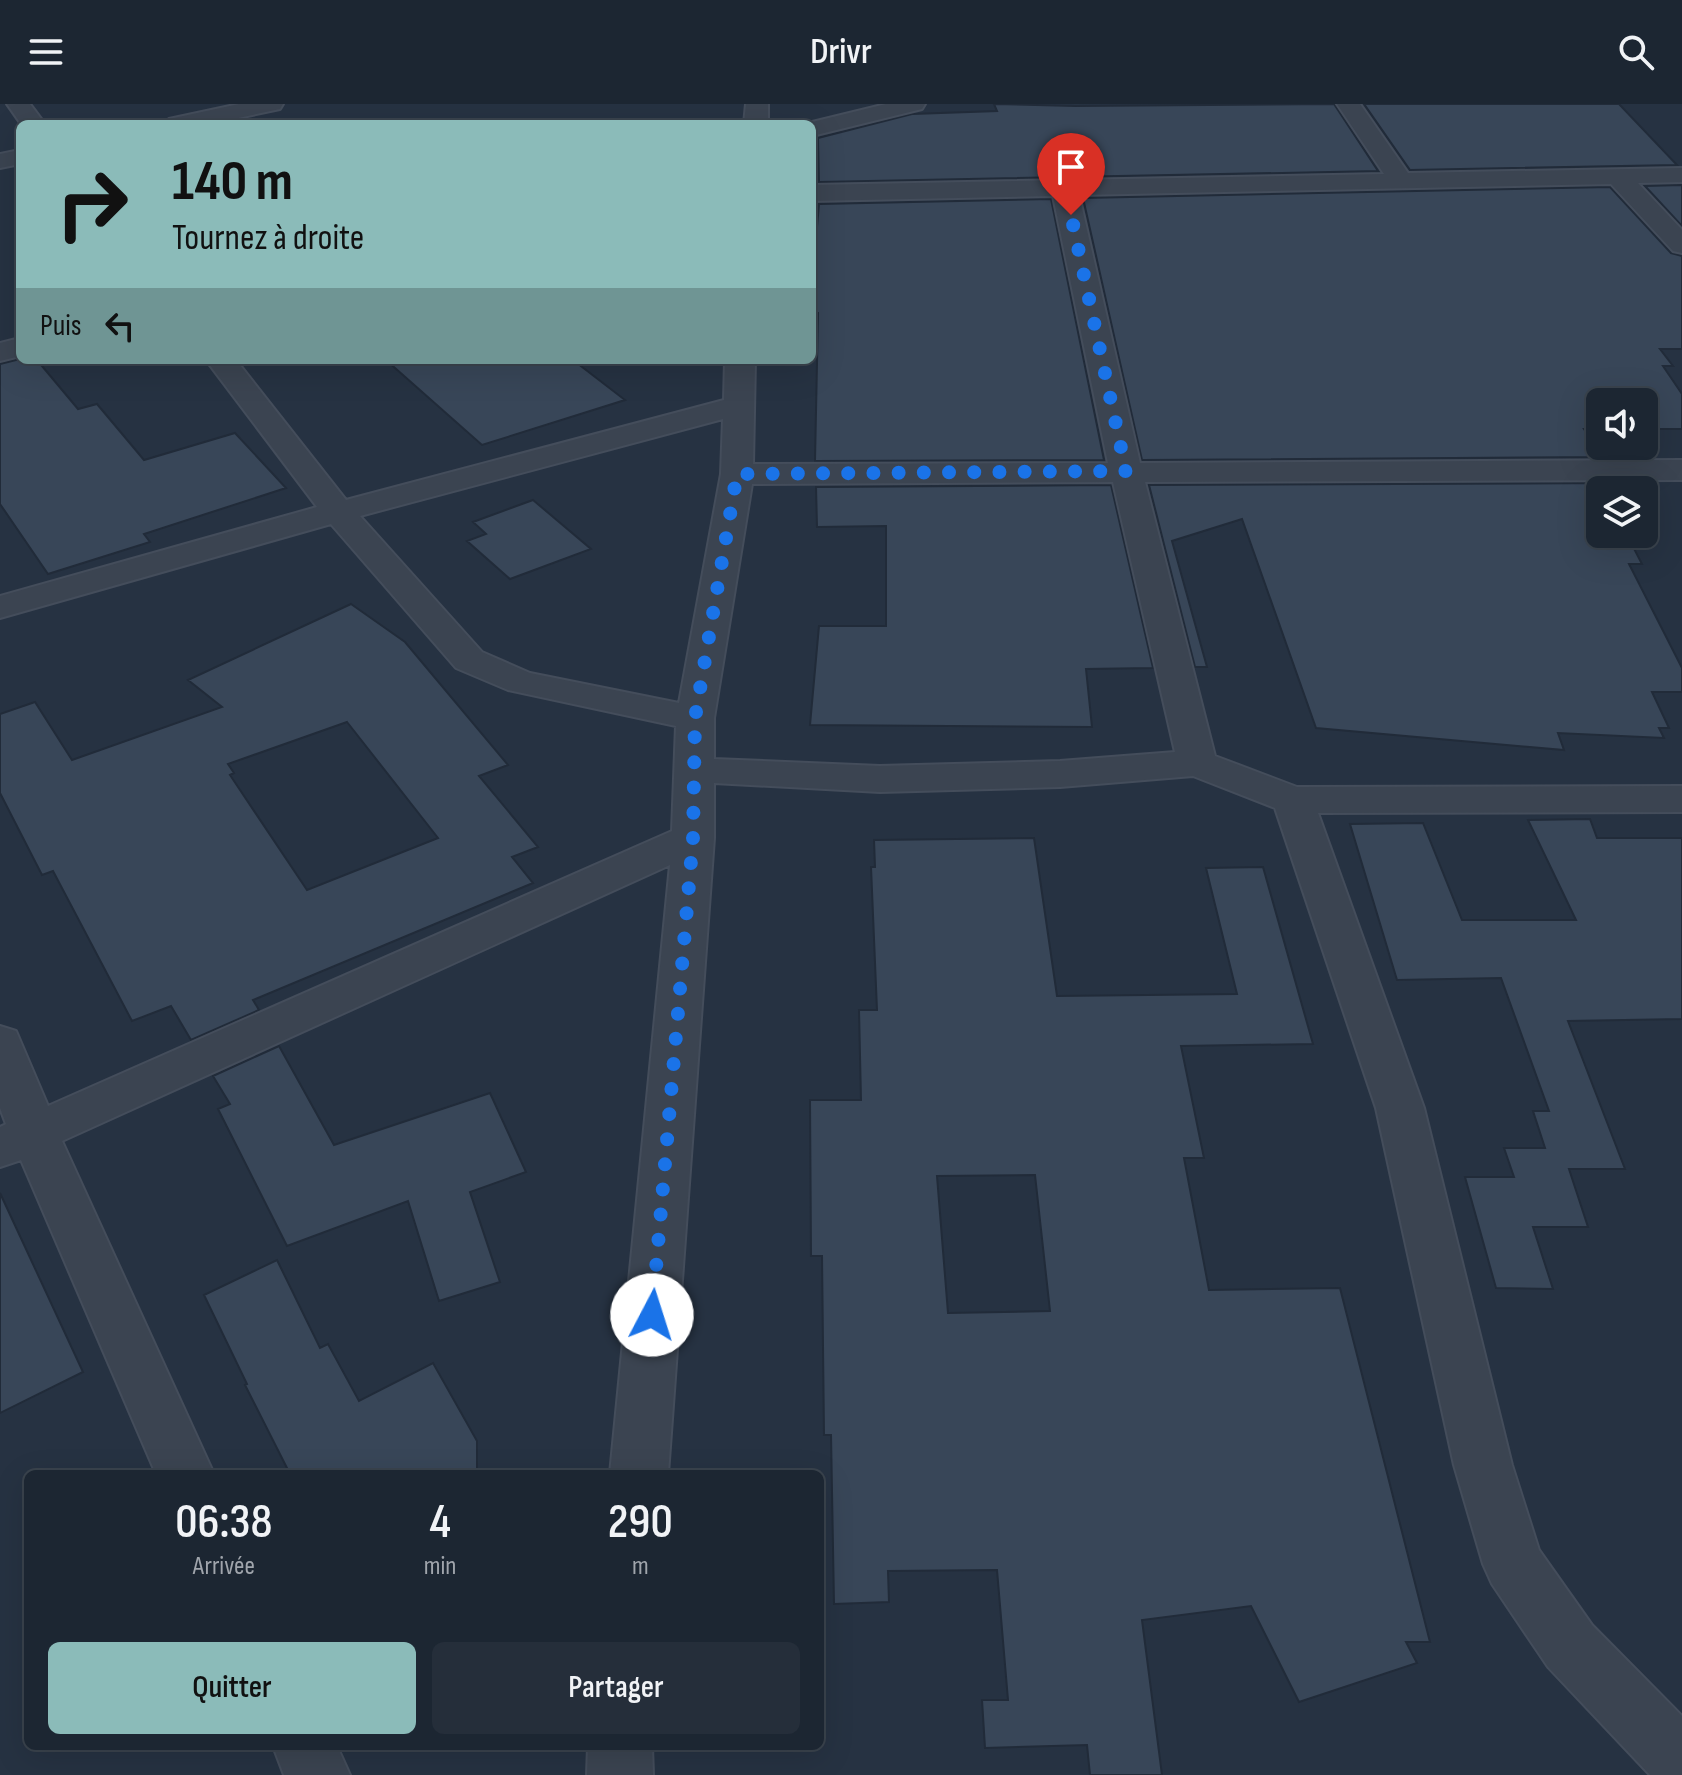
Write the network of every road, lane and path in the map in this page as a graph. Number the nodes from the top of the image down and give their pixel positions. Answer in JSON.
{"nodes":[{"id":1,"x":272,"y":104,"type":"edge"},
{"id":2,"x":914,"y":104,"type":"edge"},
{"id":3,"x":1348,"y":104,"type":"edge"},
{"id":4,"x":196,"y":120,"type":"edge"},
{"id":5,"x":816,"y":128,"type":"edge"},
{"id":6,"x":1682,"y":175,"type":"edge"},
{"id":7,"x":1618,"y":177,"type":"junction"},
{"id":8,"x":1402,"y":182,"type":"junction"},
{"id":9,"x":1064,"y":186,"type":"junction"},
{"id":10,"x":816,"y":193,"type":"edge"},
{"id":11,"x":1682,"y":245,"type":"edge"},
{"id":12,"x":224,"y":364,"type":"edge"},
{"id":13,"x":740,"y":364,"type":"edge"},
{"id":14,"x":736,"y":406,"type":"junction"},
{"id":15,"x":1682,"y":470,"type":"edge"},
{"id":16,"x":1126,"y":471,"type":"junction"},
{"id":17,"x":737,"y":474,"type":"junction"},
{"id":18,"x":338,"y":512,"type":"junction"},
{"id":19,"x":0,"y":607,"type":"edge"},
{"id":20,"x":695,"y":718,"type":"junction"},
{"id":21,"x":1197,"y":763,"type":"junction"},
{"id":22,"x":693,"y":770,"type":"junction"},
{"id":23,"x":1682,"y":799,"type":"edge"},
{"id":24,"x":1293,"y":800,"type":"junction"},
{"id":25,"x":693,"y":838,"type":"junction"},
{"id":26,"x":0,"y":1043,"type":"edge"},
{"id":27,"x":17,"y":1141,"type":"edge"},
{"id":28,"x":183,"y":1470,"type":"edge"},
{"id":29,"x":639,"y":1470,"type":"edge"},
{"id":30,"x":307,"y":1750,"type":"edge"},
{"id":31,"x":620,"y":1750,"type":"edge"},
{"id":32,"x":1682,"y":1762,"type":"edge"},
{"id":33,"x":317,"y":1775,"type":"edge"},
{"id":34,"x":620,"y":1775,"type":"edge"}],
"edges":[{"from":1,"to":4,"type":"street"},
{"from":2,"to":5,"type":"street"},
{"from":3,"to":8,"type":"street"},
{"from":6,"to":7,"type":"street"},
{"from":7,"to":8,"type":"street"},
{"from":7,"to":11,"type":"street"},
{"from":8,"to":9,"type":"street"},
{"from":9,"to":10,"type":"street"},
{"from":9,"to":16,"type":"street"},
{"from":12,"to":18,"type":"street"},
{"from":13,"to":14,"type":"street"},
{"from":14,"to":17,"type":"street"},
{"from":14,"to":18,"type":"street"},
{"from":15,"to":16,"type":"street"},
{"from":16,"to":17,"type":"street"},
{"from":16,"to":21,"type":"street"},
{"from":17,"to":20,"type":"street"},
{"from":18,"to":19,"type":"street"},
{"from":18,"to":20,"type":"street"},
{"from":20,"to":22,"type":"street"},
{"from":21,"to":22,"type":"street"},
{"from":21,"to":24,"type":"street"},
{"from":22,"to":25,"type":"street"},
{"from":23,"to":24,"type":"street"},
{"from":24,"to":32,"type":"street"},
{"from":25,"to":27,"type":"street"},
{"from":25,"to":29,"type":"street"},
{"from":26,"to":27,"type":"street"},
{"from":27,"to":28,"type":"street"},
{"from":30,"to":33,"type":"street"},
{"from":31,"to":34,"type":"street"}]}
